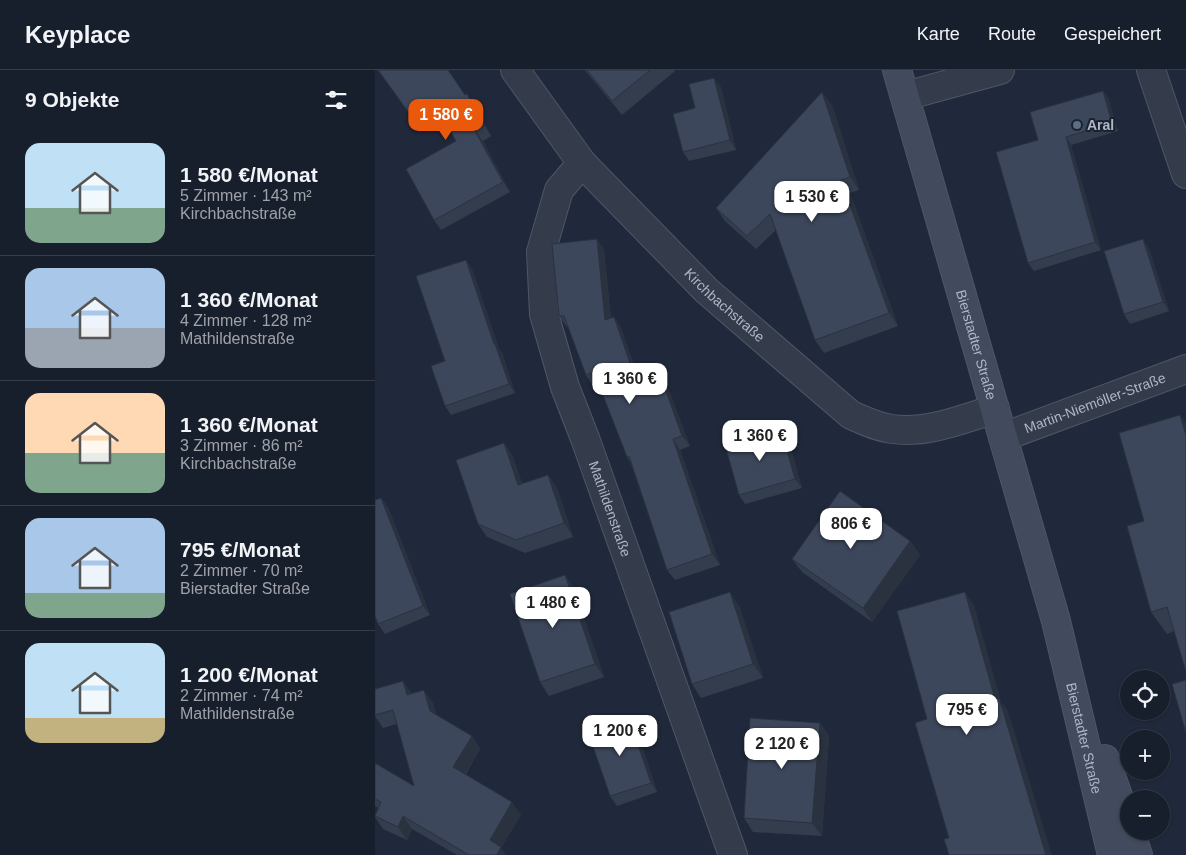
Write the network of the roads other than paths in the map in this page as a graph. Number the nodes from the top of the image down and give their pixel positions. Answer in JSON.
{"nodes":[{"id":1,"x":515,"y":70,"type":"edge"},
{"id":2,"x":897,"y":70,"type":"edge"},
{"id":3,"x":1000,"y":70,"type":"edge"},
{"id":4,"x":1151,"y":70,"type":"edge"},
{"id":5,"x":905,"y":96,"type":"junction"},
{"id":6,"x":582,"y":163,"type":"junction"},
{"id":7,"x":1186,"y":174,"type":"edge"},
{"id":8,"x":1186,"y":369,"type":"edge"},
{"id":9,"x":995,"y":409,"type":"junction"},
{"id":10,"x":1003,"y":437,"type":"junction"},
{"id":11,"x":1056,"y":621,"type":"junction"},
{"id":12,"x":1120,"y":802,"type":"edge"},
{"id":13,"x":1133,"y":840,"type":"edge"},
{"id":14,"x":733,"y":855,"type":"edge"},
{"id":15,"x":1112,"y":855,"type":"edge"},
{"id":16,"x":1139,"y":855,"type":"edge"}],
"edges":[{"from":1,"to":6,"type":"street","name":"Kirchbachstraße"},
{"from":2,"to":5,"type":"main road","name":"Bierstadter Straße"},
{"from":3,"to":5,"type":"street"},
{"from":4,"to":7,"type":"street"},
{"from":5,"to":9,"type":"main road","name":"Bierstadter Straße"},
{"from":6,"to":9,"type":"street","name":"Kirchbachstraße"},
{"from":6,"to":14,"type":"street","name":"Mathildenstraße"},
{"from":8,"to":10,"type":"street","name":"Martin-Niemöller-Straße"},
{"from":9,"to":10,"type":"main road","name":"Bierstadter Straße"},
{"from":10,"to":11,"type":"main road","name":"Bierstadter Straße"},
{"from":11,"to":12,"type":"main road","name":"Bierstadter Straße"},
{"from":11,"to":15,"type":"main road","name":"Bierstadter Straße"},
{"from":13,"to":16,"type":"main road"}]}
